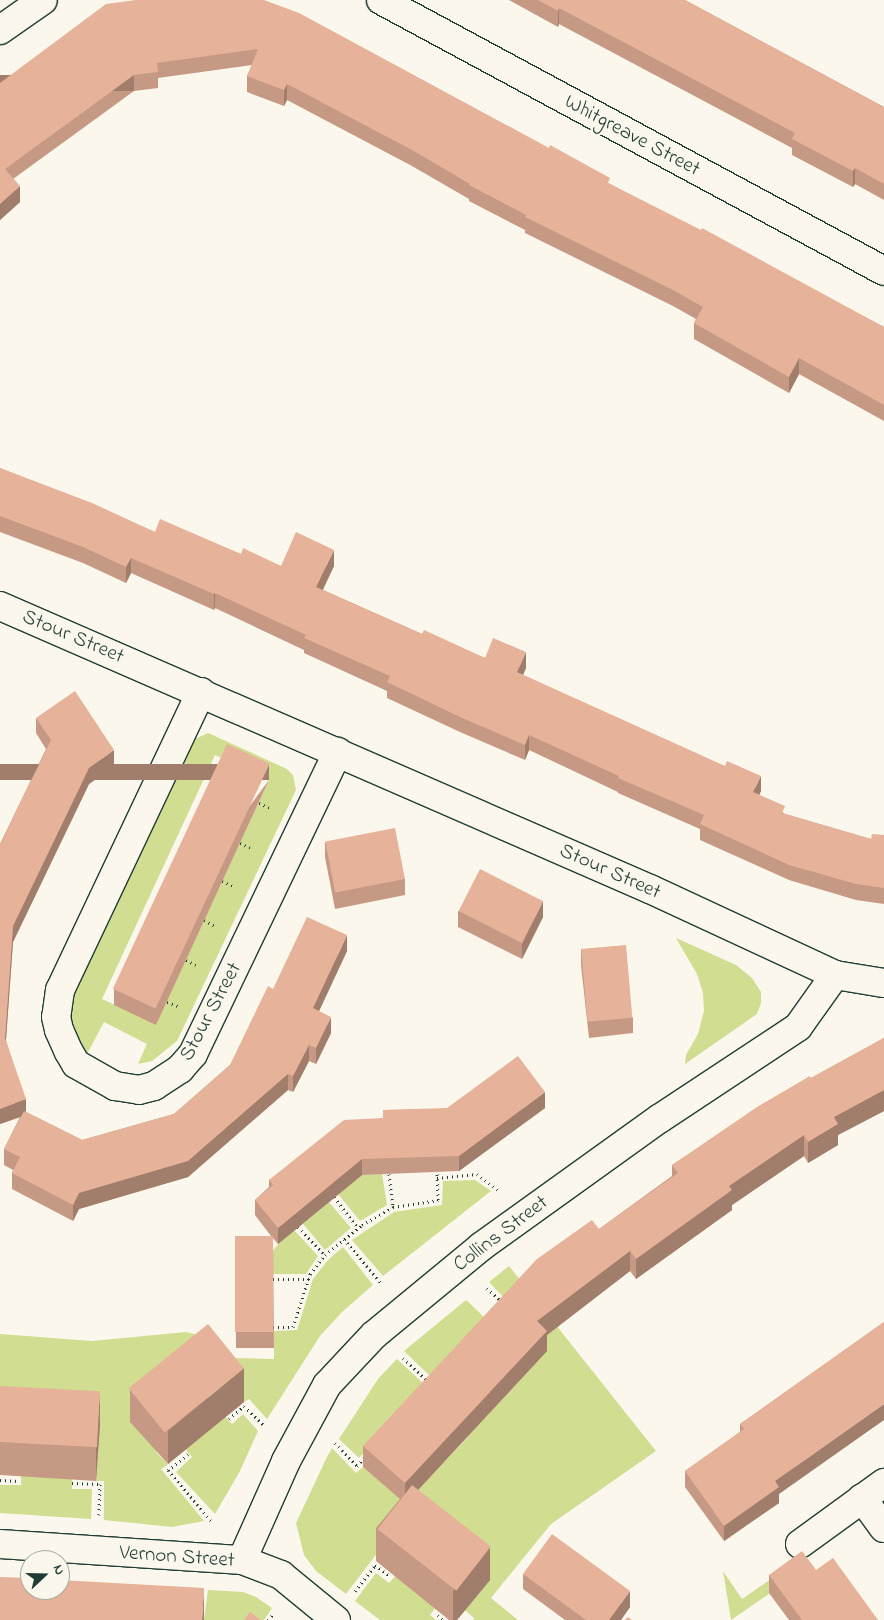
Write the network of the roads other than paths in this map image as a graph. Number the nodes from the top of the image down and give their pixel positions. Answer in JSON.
{"nodes":[{"id":1,"x":43,"y":0,"type":"edge"},
{"id":2,"x":380,"y":0,"type":"edge"},
{"id":3,"x":0,"y":30,"type":"edge"},
{"id":4,"x":884,"y":272,"type":"edge"},
{"id":5,"x":0,"y":606,"type":"edge"},
{"id":6,"x":202,"y":692,"type":"junction"},
{"id":7,"x":338,"y":752,"type":"junction"},
{"id":8,"x":835,"y":974,"type":"junction"},
{"id":9,"x":884,"y":983,"type":"edge"},
{"id":10,"x":884,"y":1482,"type":"edge"},
{"id":11,"x":862,"y":1498,"type":"junction"},
{"id":12,"x":884,"y":1528,"type":"edge"},
{"id":13,"x":0,"y":1544,"type":"edge"},
{"id":14,"x":800,"y":1544,"type":"dead end"},
{"id":15,"x":242,"y":1560,"type":"junction"},
{"id":16,"x":336,"y":1620,"type":"edge"}],
"edges":[{"from":1,"to":3,"type":"street"},
{"from":2,"to":4,"type":"street","name":"Whitgreave Street"},
{"from":5,"to":6,"type":"street","name":"Stour Street"},
{"from":6,"to":7,"type":"street","name":"Stour Street"},
{"from":6,"to":7,"type":"street","name":"Stour Street"},
{"from":7,"to":8,"type":"street","name":"Stour Street"},
{"from":8,"to":9,"type":"street","name":"Stour Street"},
{"from":8,"to":15,"type":"street","name":"Collins Street"},
{"from":10,"to":11,"type":"street"},
{"from":11,"to":12,"type":"street"},
{"from":11,"to":14,"type":"street"},
{"from":13,"to":15,"type":"street","name":"Vernon Street"},
{"from":15,"to":16,"type":"street","name":"Vernon Street"}]}
